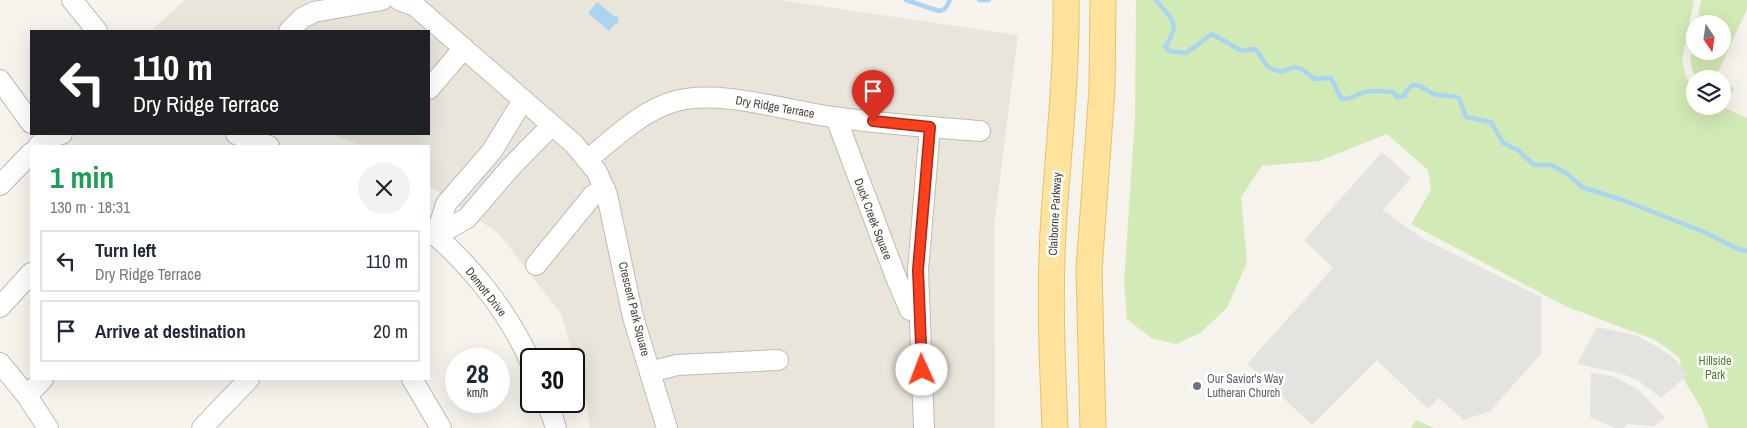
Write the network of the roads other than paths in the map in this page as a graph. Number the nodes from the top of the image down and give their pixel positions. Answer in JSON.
{"nodes":[{"id":1,"x":72,"y":0,"type":"edge"},
{"id":2,"x":382,"y":0,"type":"edge"},
{"id":3,"x":399,"y":0,"type":"edge"},
{"id":4,"x":1066,"y":0,"type":"edge"},
{"id":5,"x":1103,"y":0,"type":"edge"},
{"id":6,"x":95,"y":30,"type":"edge"},
{"id":7,"x":293,"y":30,"type":"edge"},
{"id":8,"x":464,"y":48,"type":"junction"},
{"id":9,"x":0,"y":80,"type":"edge"},
{"id":10,"x":430,"y":86,"type":"edge"},
{"id":11,"x":524,"y":100,"type":"junction"},
{"id":12,"x":836,"y":118,"type":"junction"},
{"id":13,"x":30,"y":122,"type":"edge"},
{"id":14,"x":552,"y":125,"type":"junction"},
{"id":15,"x":930,"y":127,"type":"junction"},
{"id":16,"x":980,"y":131,"type":"dead end"},
{"id":17,"x":239,"y":135,"type":"edge"},
{"id":18,"x":266,"y":145,"type":"edge"},
{"id":19,"x":492,"y":152,"type":"junction"},
{"id":20,"x":30,"y":156,"type":"edge"},
{"id":21,"x":588,"y":159,"type":"junction"},
{"id":22,"x":510,"y":168,"type":"junction"},
{"id":23,"x":0,"y":185,"type":"edge"},
{"id":24,"x":605,"y":189,"type":"junction"},
{"id":25,"x":433,"y":233,"type":"edge"},
{"id":26,"x":536,"y":265,"type":"dead end"},
{"id":27,"x":30,"y":274,"type":"edge"},
{"id":28,"x":0,"y":307,"type":"edge"},
{"id":29,"x":920,"y":312,"type":"junction"},
{"id":30,"x":522,"y":348,"type":"edge"},
{"id":31,"x":778,"y":360,"type":"dead end"},
{"id":32,"x":0,"y":363,"type":"edge"},
{"id":33,"x":650,"y":372,"type":"junction"},
{"id":34,"x":42,"y":380,"type":"edge"},
{"id":35,"x":248,"y":380,"type":"edge"},
{"id":36,"x":413,"y":380,"type":"edge"},
{"id":37,"x":27,"y":396,"type":"junction"},
{"id":38,"x":551,"y":413,"type":"edge"},
{"id":39,"x":48,"y":428,"type":"edge"},
{"id":40,"x":202,"y":428,"type":"edge"},
{"id":41,"x":441,"y":428,"type":"edge"},
{"id":42,"x":556,"y":428,"type":"edge"},
{"id":43,"x":667,"y":428,"type":"edge"},
{"id":44,"x":924,"y":428,"type":"edge"},
{"id":45,"x":1055,"y":428,"type":"edge"},
{"id":46,"x":1093,"y":428,"type":"edge"}],
"edges":[{"from":1,"to":6,"type":"street"},
{"from":2,"to":7,"type":"street"},
{"from":3,"to":8,"type":"street","name":"Crescent Park Square"},
{"from":4,"to":45,"type":"main road","name":"Claiborne Parkway"},
{"from":5,"to":46,"type":"main road"},
{"from":8,"to":10,"type":"street"},
{"from":8,"to":11,"type":"street","name":"Crescent Park Square"},
{"from":9,"to":13,"type":"street"},
{"from":11,"to":14,"type":"street","name":"Crescent Park Square"},
{"from":11,"to":19,"type":"street"},
{"from":12,"to":15,"type":"street","name":"Dry Ridge Terrace"},
{"from":12,"to":21,"type":"street","name":"Dry Ridge Terrace"},
{"from":12,"to":29,"type":"street","name":"Duck Creek Square"},
{"from":14,"to":21,"type":"street","name":"Crescent Park Square"},
{"from":14,"to":22,"type":"street"},
{"from":15,"to":16,"type":"street","name":"Dry Ridge Terrace"},
{"from":15,"to":29,"type":"street"},
{"from":17,"to":18,"type":"street"},
{"from":19,"to":22,"type":"street"},
{"from":19,"to":25,"type":"street"},
{"from":20,"to":23,"type":"street"},
{"from":21,"to":24,"type":"street","name":"Crescent Park Square"},
{"from":22,"to":25,"type":"street"},
{"from":24,"to":26,"type":"street"},
{"from":24,"to":33,"type":"street","name":"Crescent Park Square"},
{"from":25,"to":30,"type":"street","name":"Demott Drive"},
{"from":27,"to":28,"type":"street"},
{"from":29,"to":44,"type":"street"},
{"from":31,"to":33,"type":"street"},
{"from":32,"to":37,"type":"street"},
{"from":33,"to":43,"type":"street","name":"Crescent Park Square"},
{"from":34,"to":37,"type":"street"},
{"from":35,"to":40,"type":"street"},
{"from":36,"to":41,"type":"street"},
{"from":37,"to":39,"type":"street"},
{"from":38,"to":42,"type":"street"}]}
